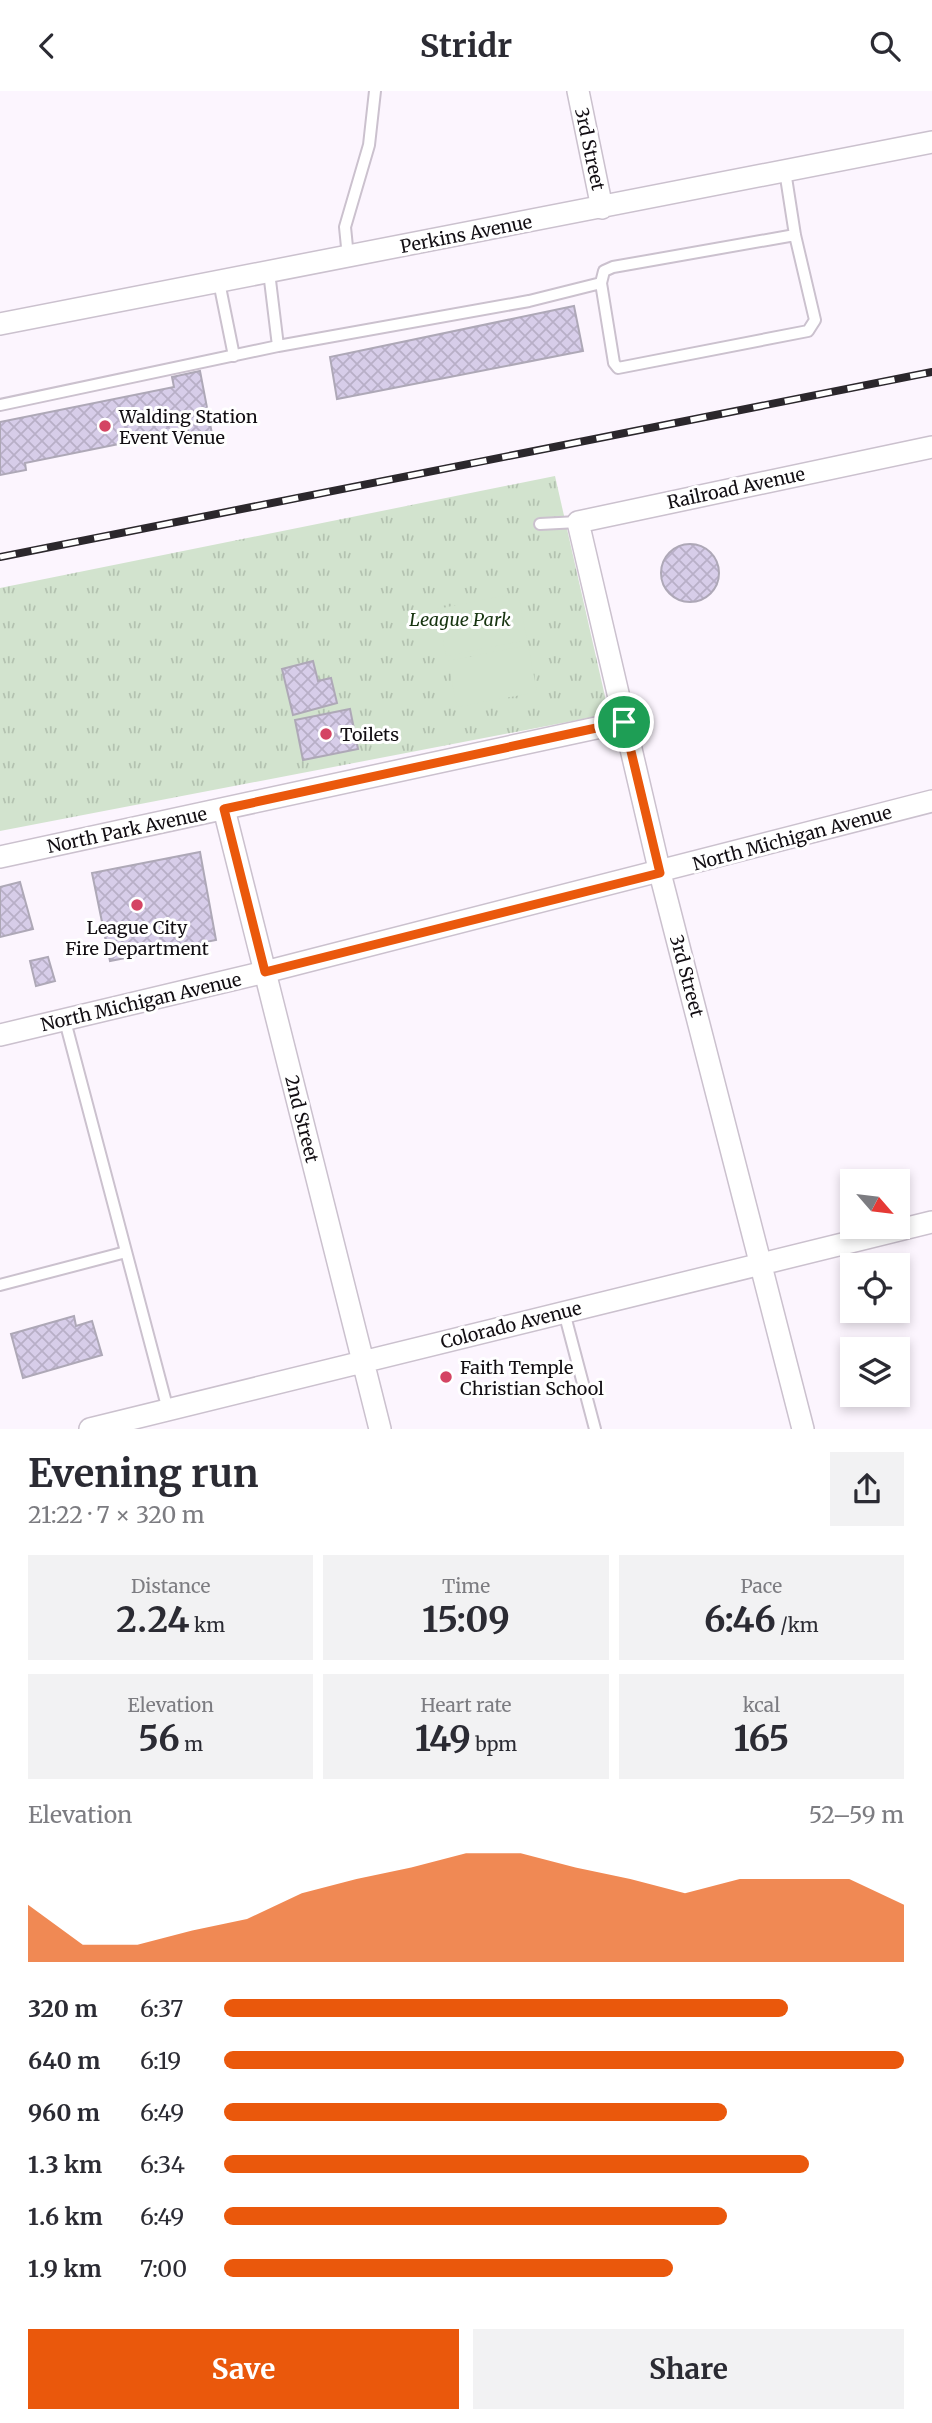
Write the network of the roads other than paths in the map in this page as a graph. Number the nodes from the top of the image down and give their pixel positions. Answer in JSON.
{"nodes":[{"id":1,"x":375,"y":91,"type":"edge"},
{"id":2,"x":578,"y":91,"type":"edge"},
{"id":3,"x":932,"y":142,"type":"edge"},
{"id":4,"x":785,"y":171,"type":"junction"},
{"id":5,"x":602,"y":208,"type":"junction"},
{"id":6,"x":795,"y":235,"type":"junction"},
{"id":7,"x":348,"y":257,"type":"junction"},
{"id":8,"x":269,"y":272,"type":"junction"},
{"id":9,"x":219,"y":282,"type":"junction"},
{"id":10,"x":601,"y":282,"type":"junction"},
{"id":11,"x":0,"y":324,"type":"edge"},
{"id":12,"x":278,"y":346,"type":"junction"},
{"id":13,"x":234,"y":356,"type":"junction"},
{"id":14,"x":0,"y":405,"type":"edge"},
{"id":15,"x":932,"y":447,"type":"edge"},
{"id":16,"x":578,"y":522,"type":"junction"},
{"id":17,"x":540,"y":524,"type":"dead end"},
{"id":18,"x":624,"y":722,"type":"junction"},
{"id":19,"x":932,"y":801,"type":"edge"},
{"id":20,"x":224,"y":809,"type":"junction"},
{"id":21,"x":0,"y":857,"type":"edge"},
{"id":22,"x":660,"y":873,"type":"junction"},
{"id":23,"x":265,"y":972,"type":"junction"},
{"id":24,"x":65,"y":1021,"type":"junction"},
{"id":25,"x":0,"y":1035,"type":"edge"},
{"id":26,"x":932,"y":1222,"type":"edge"},
{"id":27,"x":126,"y":1252,"type":"junction"},
{"id":28,"x":761,"y":1264,"type":"junction"},
{"id":29,"x":0,"y":1285,"type":"edge"},
{"id":30,"x":564,"y":1312,"type":"junction"},
{"id":31,"x":363,"y":1362,"type":"junction"},
{"id":32,"x":168,"y":1410,"type":"junction"},
{"id":33,"x":90,"y":1429,"type":"edge"},
{"id":34,"x":380,"y":1429,"type":"edge"},
{"id":35,"x":595,"y":1429,"type":"edge"},
{"id":36,"x":803,"y":1429,"type":"edge"}],
"edges":[{"from":1,"to":7,"type":"lane"},
{"from":2,"to":5,"type":"street","name":"3rd Street"},
{"from":3,"to":4,"type":"street","name":"Perkins Avenue"},
{"from":4,"to":5,"type":"street","name":"Perkins Avenue"},
{"from":4,"to":6,"type":"lane"},
{"from":5,"to":7,"type":"street","name":"Perkins Avenue"},
{"from":6,"to":10,"type":"lane"},
{"from":6,"to":10,"type":"lane"},
{"from":7,"to":8,"type":"street","name":"Perkins Avenue"},
{"from":8,"to":9,"type":"street","name":"Perkins Avenue"},
{"from":8,"to":12,"type":"lane"},
{"from":9,"to":11,"type":"street","name":"Perkins Avenue"},
{"from":9,"to":13,"type":"lane"},
{"from":10,"to":12,"type":"lane"},
{"from":12,"to":13,"type":"lane"},
{"from":13,"to":14,"type":"lane"},
{"from":15,"to":16,"type":"street","name":"Railroad Avenue"},
{"from":16,"to":17,"type":"lane","name":"Railroad Avenue"},
{"from":16,"to":18,"type":"street","name":"3rd Street"},
{"from":18,"to":20,"type":"street","name":"North Park Avenue"},
{"from":18,"to":22,"type":"street","name":"3rd Street"},
{"from":19,"to":22,"type":"street","name":"North Michigan Avenue"},
{"from":20,"to":21,"type":"street","name":"North Park Avenue"},
{"from":20,"to":23,"type":"street","name":"2nd Street"},
{"from":22,"to":23,"type":"street","name":"North Michigan Avenue"},
{"from":22,"to":28,"type":"street","name":"3rd Street"},
{"from":23,"to":24,"type":"street","name":"North Michigan Avenue"},
{"from":23,"to":31,"type":"street","name":"2nd Street"},
{"from":24,"to":25,"type":"street","name":"North Michigan Avenue"},
{"from":24,"to":27,"type":"lane"},
{"from":26,"to":28,"type":"street","name":"Colorado Avenue"},
{"from":27,"to":29,"type":"lane"},
{"from":27,"to":32,"type":"lane"},
{"from":28,"to":30,"type":"street","name":"Colorado Avenue"},
{"from":28,"to":36,"type":"street","name":"3rd Street"},
{"from":30,"to":31,"type":"street","name":"Colorado Avenue"},
{"from":30,"to":35,"type":"lane"},
{"from":31,"to":32,"type":"street","name":"Colorado Avenue"},
{"from":31,"to":34,"type":"street","name":"2nd Street"},
{"from":32,"to":33,"type":"street","name":"Colorado Avenue"}]}
